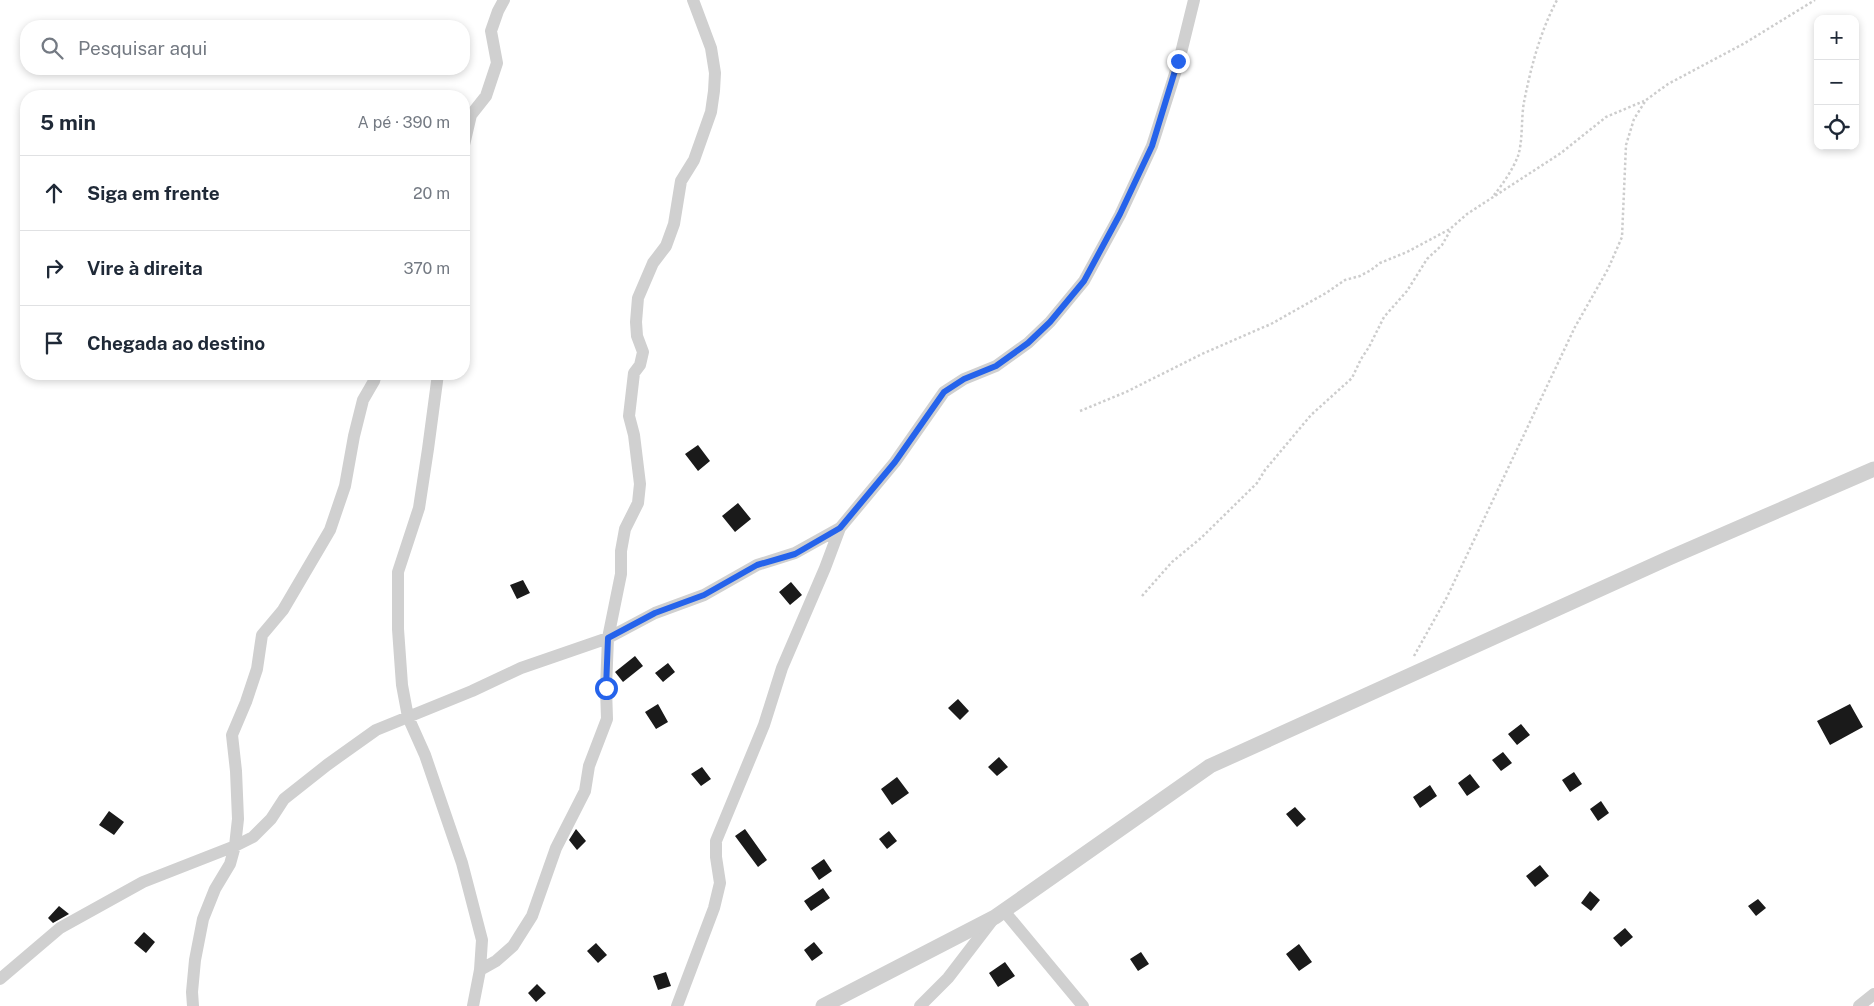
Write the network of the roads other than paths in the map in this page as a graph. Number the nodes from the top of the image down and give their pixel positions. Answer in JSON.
{"nodes":[{"id":1,"x":504,"y":0,"type":"edge"},
{"id":2,"x":693,"y":0,"type":"edge"},
{"id":3,"x":1194,"y":0,"type":"edge"},
{"id":4,"x":470,"y":119,"type":"edge"},
{"id":5,"x":374,"y":380,"type":"edge"},
{"id":6,"x":437,"y":380,"type":"edge"},
{"id":7,"x":1874,"y":469,"type":"edge"},
{"id":8,"x":840,"y":528,"type":"junction"},
{"id":9,"x":608,"y":638,"type":"junction"},
{"id":10,"x":408,"y":717,"type":"junction"},
{"id":11,"x":235,"y":846,"type":"junction"},
{"id":12,"x":1000,"y":914,"type":"junction"},
{"id":13,"x":480,"y":970,"type":"junction"},
{"id":14,"x":0,"y":979,"type":"edge"},
{"id":15,"x":1874,"y":994,"type":"edge"},
{"id":16,"x":926,"y":1004,"type":"edge"},
{"id":17,"x":193,"y":1006,"type":"edge"},
{"id":18,"x":473,"y":1006,"type":"edge"},
{"id":19,"x":677,"y":1006,"type":"edge"},
{"id":20,"x":823,"y":1006,"type":"edge"},
{"id":21,"x":1083,"y":1006,"type":"edge"},
{"id":22,"x":1859,"y":1006,"type":"edge"}],
"edges":[{"from":1,"to":4,"type":"street"},
{"from":2,"to":9,"type":"street"},
{"from":3,"to":8,"type":"street"},
{"from":5,"to":11,"type":"street"},
{"from":6,"to":10,"type":"street"},
{"from":7,"to":12,"type":"street"},
{"from":8,"to":9,"type":"street"},
{"from":8,"to":19,"type":"street"},
{"from":9,"to":10,"type":"street"},
{"from":9,"to":13,"type":"street"},
{"from":10,"to":11,"type":"street"},
{"from":10,"to":13,"type":"street"},
{"from":11,"to":14,"type":"street"},
{"from":11,"to":17,"type":"street"},
{"from":12,"to":16,"type":"street"},
{"from":12,"to":20,"type":"street"},
{"from":12,"to":21,"type":"street"},
{"from":13,"to":18,"type":"street"},
{"from":15,"to":22,"type":"street"}]}
